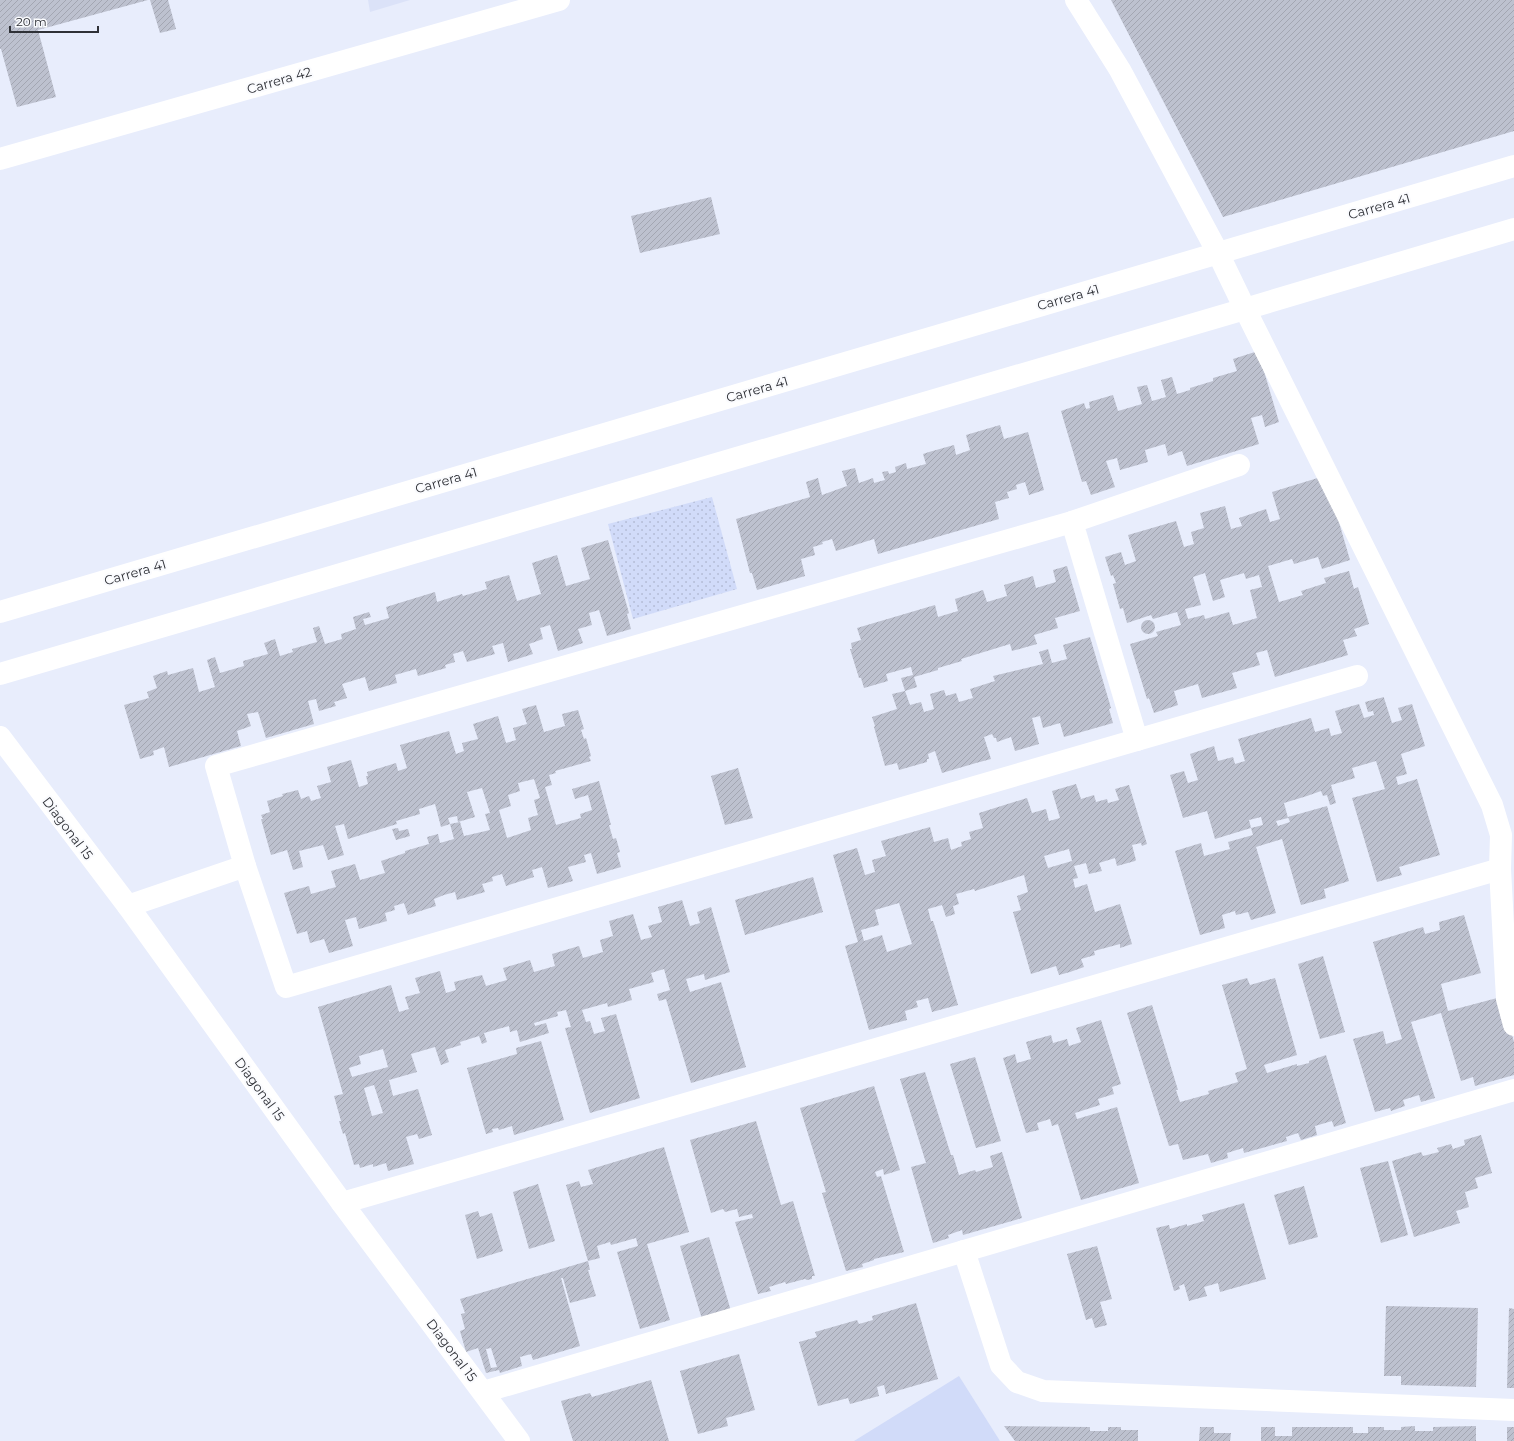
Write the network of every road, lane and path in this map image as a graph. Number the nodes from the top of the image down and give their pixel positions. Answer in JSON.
{"nodes":[{"id":1,"x":559,"y":0,"type":"edge"},
{"id":2,"x":1076,"y":0,"type":"edge"},
{"id":3,"x":0,"y":160,"type":"edge"},
{"id":4,"x":1514,"y":166,"type":"edge"},
{"id":5,"x":1514,"y":229,"type":"edge"},
{"id":6,"x":1218,"y":252,"type":"junction"},
{"id":7,"x":1245,"y":309,"type":"junction"},
{"id":8,"x":1240,"y":465,"type":"dead end"},
{"id":9,"x":1072,"y":522,"type":"junction"},
{"id":10,"x":0,"y":612,"type":"edge"},
{"id":11,"x":0,"y":674,"type":"edge"},
{"id":12,"x":1358,"y":676,"type":"dead end"},
{"id":13,"x":0,"y":737,"type":"edge"},
{"id":14,"x":1137,"y":740,"type":"junction"},
{"id":15,"x":245,"y":866,"type":"junction"},
{"id":16,"x":1500,"y":869,"type":"junction"},
{"id":17,"x":128,"y":906,"type":"junction"},
{"id":18,"x":1514,"y":1025,"type":"edge"},
{"id":19,"x":1514,"y":1090,"type":"edge"},
{"id":20,"x":342,"y":1204,"type":"junction"},
{"id":21,"x":964,"y":1251,"type":"junction"},
{"id":22,"x":483,"y":1392,"type":"junction"},
{"id":23,"x":1514,"y":1410,"type":"edge"},
{"id":24,"x":520,"y":1441,"type":"edge"}],
"edges":[{"from":1,"to":3,"type":"street","name":"Carrera 42"},
{"from":2,"to":6,"type":"street"},
{"from":4,"to":6,"type":"street","name":"Carrera 41"},
{"from":5,"to":7,"type":"street"},
{"from":6,"to":7,"type":"street"},
{"from":6,"to":10,"type":"street","name":"Carrera 41"},
{"from":7,"to":11,"type":"street"},
{"from":7,"to":16,"type":"street"},
{"from":8,"to":9,"type":"street"},
{"from":9,"to":14,"type":"street"},
{"from":9,"to":15,"type":"street"},
{"from":12,"to":14,"type":"street"},
{"from":13,"to":17,"type":"street","name":"Diagonal 15"},
{"from":14,"to":15,"type":"street"},
{"from":15,"to":17,"type":"street"},
{"from":16,"to":18,"type":"street"},
{"from":16,"to":20,"type":"street"},
{"from":17,"to":20,"type":"street","name":"Diagonal 15"},
{"from":19,"to":21,"type":"street"},
{"from":20,"to":22,"type":"street","name":"Diagonal 15"},
{"from":21,"to":22,"type":"street"},
{"from":21,"to":23,"type":"street"},
{"from":22,"to":24,"type":"street","name":"Diagonal 15"}]}
